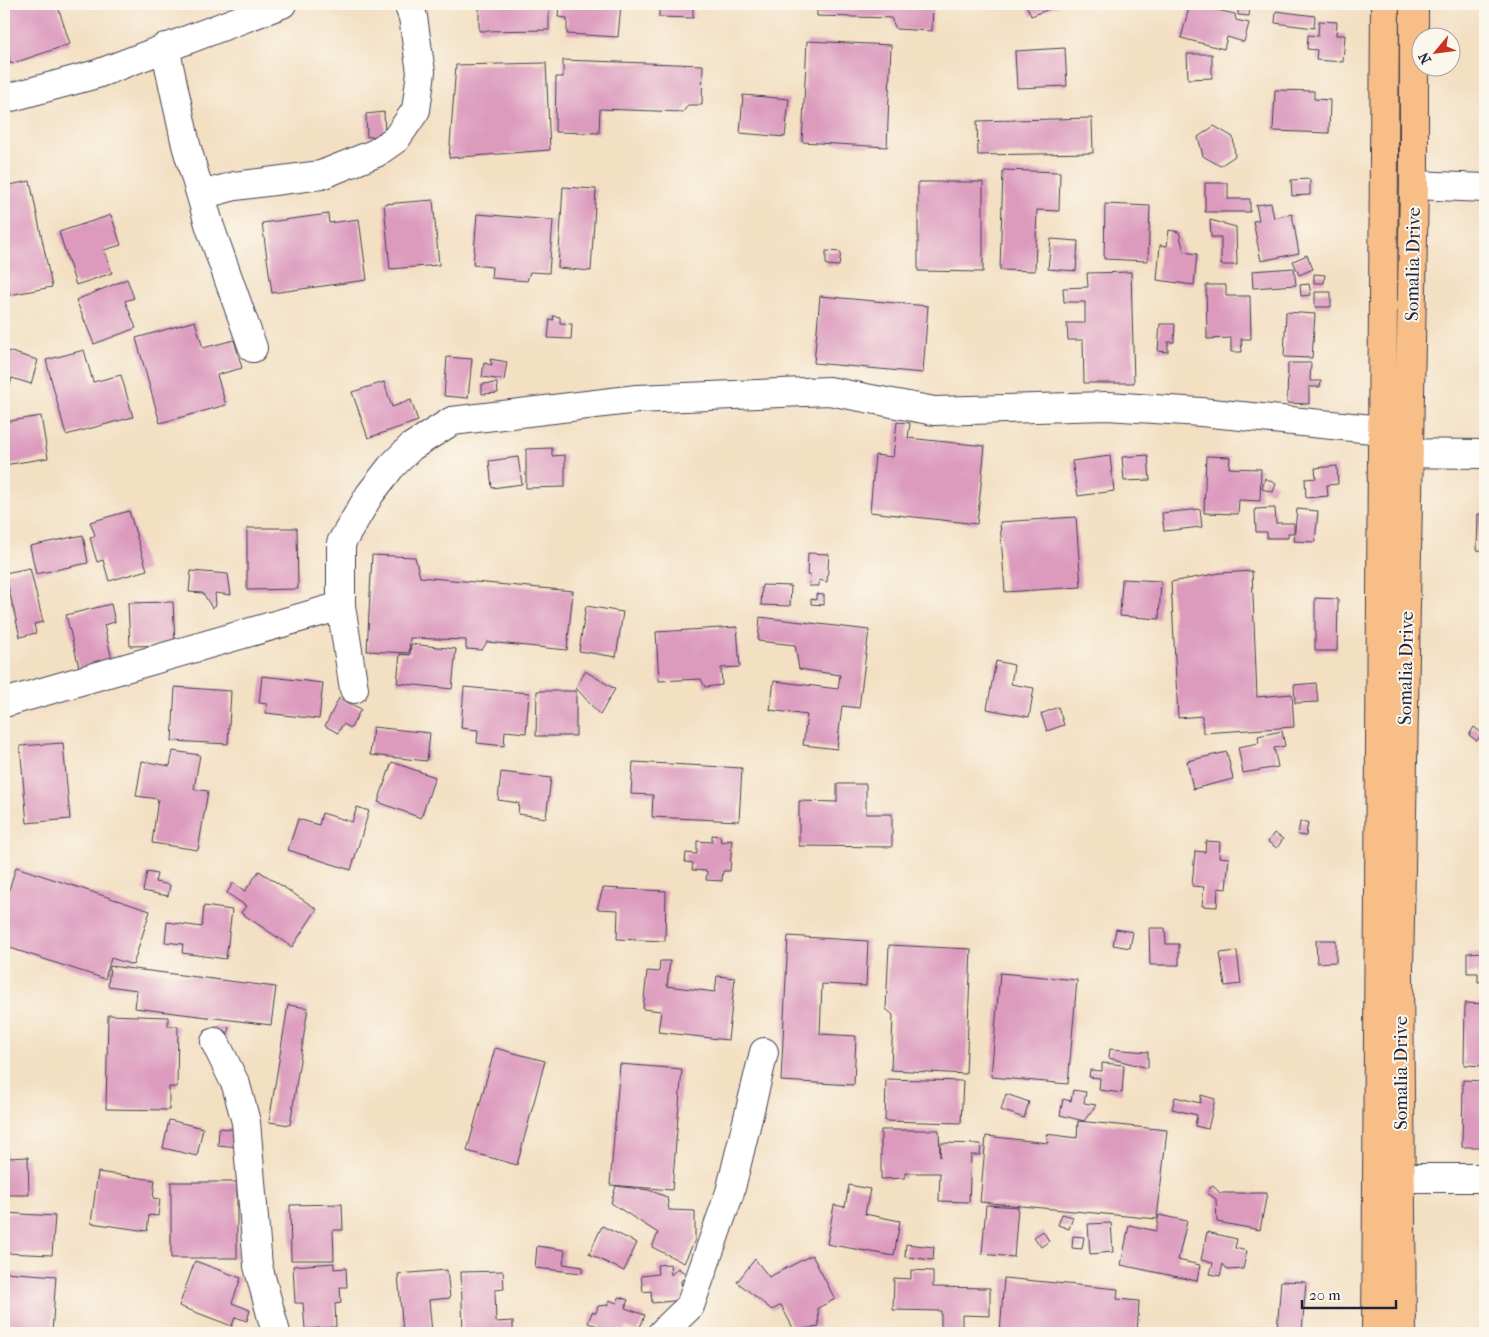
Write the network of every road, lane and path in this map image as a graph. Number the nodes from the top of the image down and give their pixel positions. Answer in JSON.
{"nodes":[{"id":1,"x":282,"y":4,"type":"edge"},
{"id":2,"x":408,"y":4,"type":"edge"},
{"id":3,"x":1385,"y":4,"type":"edge"},
{"id":4,"x":1414,"y":4,"type":"edge"},
{"id":5,"x":166,"y":47,"type":"junction"},
{"id":6,"x":4,"y":99,"type":"edge"},
{"id":7,"x":1414,"y":185,"type":"junction"},
{"id":8,"x":1485,"y":188,"type":"edge"},
{"id":9,"x":201,"y":195,"type":"junction"},
{"id":10,"x":253,"y":348,"type":"dead end"},
{"id":11,"x":1382,"y":441,"type":"junction"},
{"id":12,"x":1410,"y":454,"type":"junction"},
{"id":13,"x":1485,"y":454,"type":"edge"},
{"id":14,"x":341,"y":606,"type":"junction"},
{"id":15,"x":354,"y":689,"type":"dead end"},
{"id":16,"x":4,"y":703,"type":"edge"},
{"id":17,"x":215,"y":1042,"type":"dead end"},
{"id":18,"x":764,"y":1052,"type":"dead end"},
{"id":19,"x":1401,"y":1178,"type":"junction"},
{"id":20,"x":1485,"y":1178,"type":"edge"},
{"id":21,"x":276,"y":1333,"type":"edge"},
{"id":22,"x":662,"y":1333,"type":"edge"},
{"id":23,"x":1376,"y":1333,"type":"edge"},
{"id":24,"x":1402,"y":1333,"type":"edge"}],
"edges":[{"from":1,"to":5,"type":"street"},
{"from":2,"to":9,"type":"street"},
{"from":3,"to":11,"type":"main road","name":"Somalia Drive"},
{"from":4,"to":7,"type":"main road","name":"Somalia Drive"},
{"from":5,"to":6,"type":"street"},
{"from":5,"to":9,"type":"street"},
{"from":7,"to":8,"type":"street"},
{"from":7,"to":12,"type":"main road","name":"Somalia Drive"},
{"from":9,"to":10,"type":"street"},
{"from":11,"to":12,"type":"street"},
{"from":11,"to":14,"type":"street"},
{"from":11,"to":23,"type":"main road","name":"Somalia Drive"},
{"from":12,"to":13,"type":"street"},
{"from":12,"to":19,"type":"main road","name":"Somalia Drive"},
{"from":14,"to":15,"type":"street"},
{"from":14,"to":16,"type":"street"},
{"from":17,"to":21,"type":"street"},
{"from":18,"to":22,"type":"street"},
{"from":19,"to":20,"type":"street"},
{"from":19,"to":24,"type":"main road","name":"Somalia Drive"}]}
